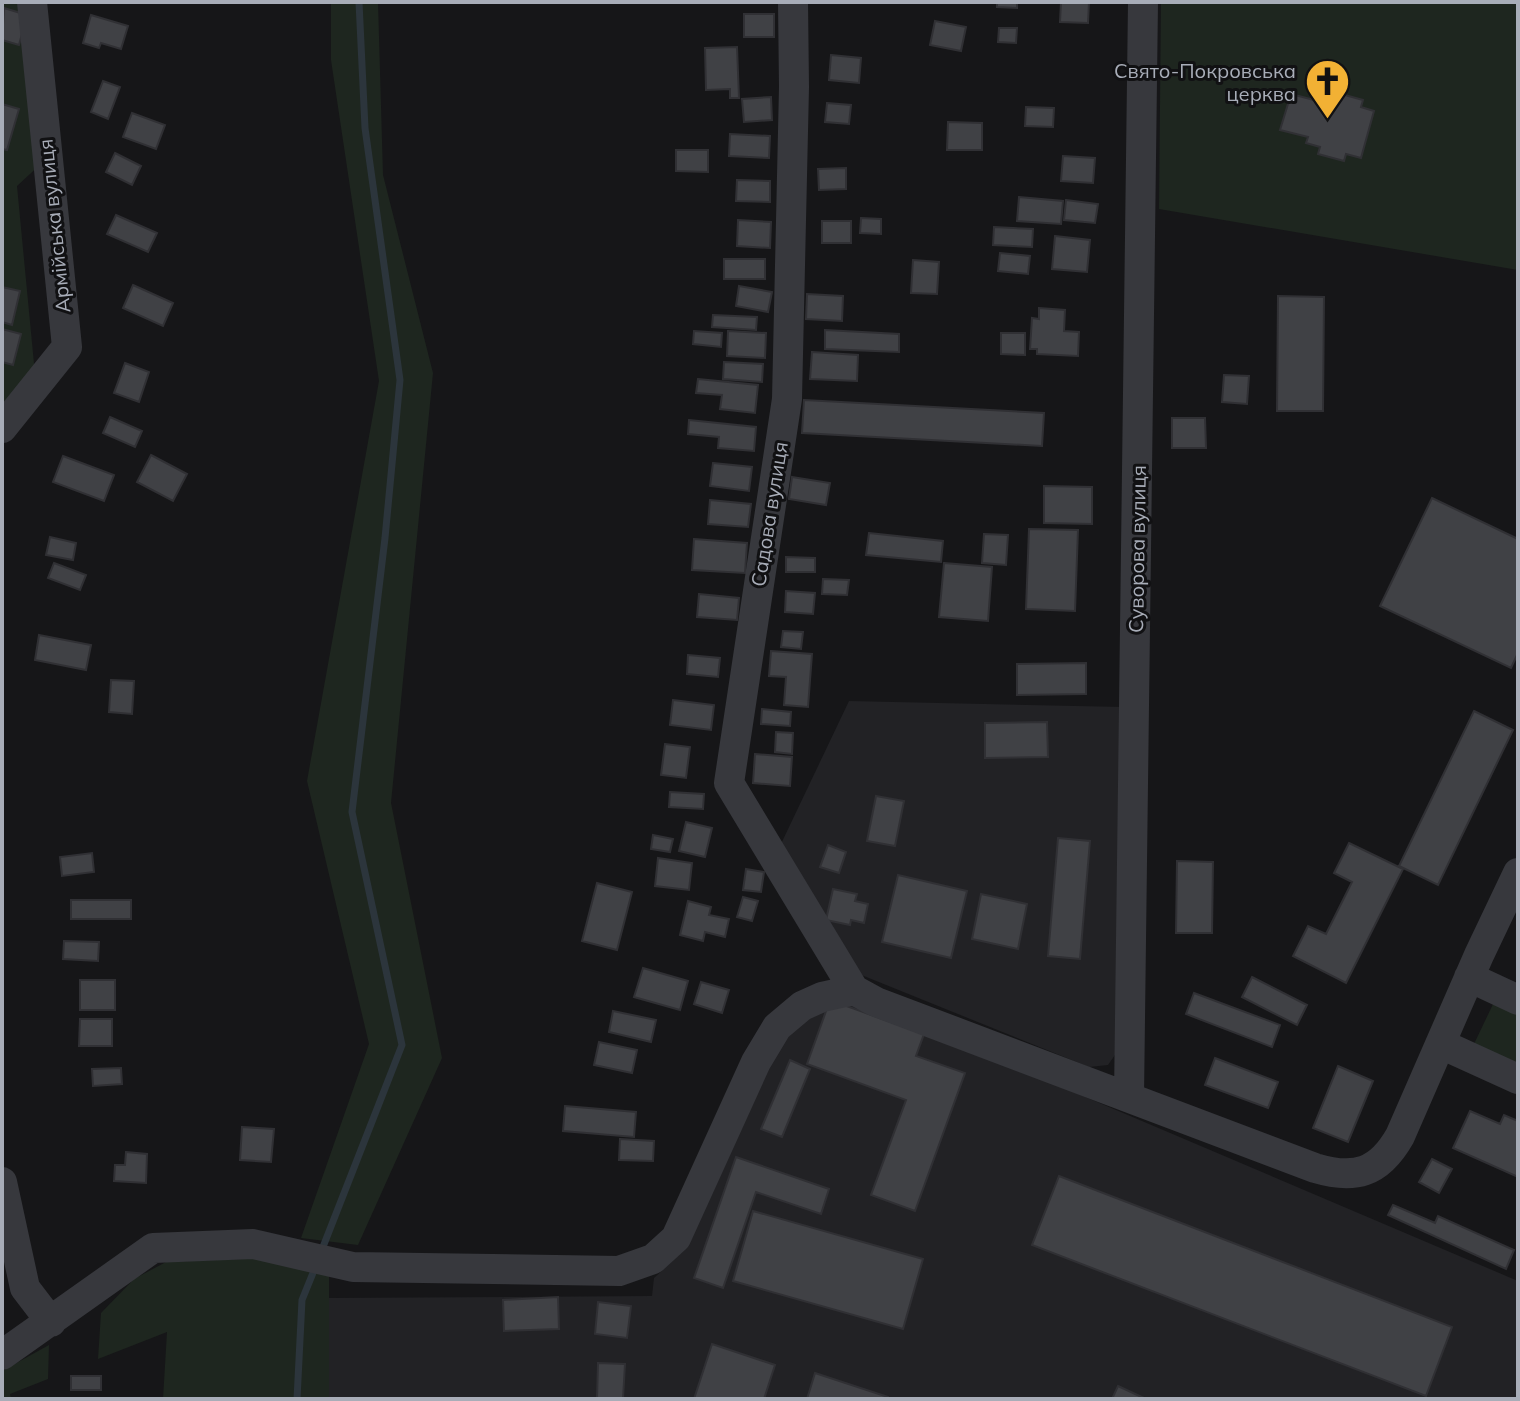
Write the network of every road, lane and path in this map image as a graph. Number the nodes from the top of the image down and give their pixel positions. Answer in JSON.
{"nodes":[{"id":1,"x":32,"y":2,"type":"edge"},
{"id":2,"x":793,"y":2,"type":"edge"},
{"id":3,"x":1143,"y":2,"type":"edge"},
{"id":4,"x":2,"y":428,"type":"edge"},
{"id":5,"x":1518,"y":873,"type":"edge"},
{"id":6,"x":1469,"y":977,"type":"junction"},
{"id":7,"x":854,"y":990,"type":"junction"},
{"id":8,"x":1518,"y":1000,"type":"edge"},
{"id":9,"x":1441,"y":1044,"type":"junction"},
{"id":10,"x":1518,"y":1079,"type":"edge"},
{"id":11,"x":1129,"y":1097,"type":"junction"},
{"id":12,"x":2,"y":1182,"type":"edge"},
{"id":13,"x":51,"y":1322,"type":"junction"},
{"id":14,"x":2,"y":1355,"type":"edge"}],
"edges":[{"from":1,"to":4,"type":"street","name":"Армійська вулиця"},
{"from":2,"to":7,"type":"street","name":"Садова вулиця"},
{"from":3,"to":11,"type":"street","name":"Суворова вулиця"},
{"from":5,"to":6,"type":"street"},
{"from":6,"to":8,"type":"street"},
{"from":6,"to":9,"type":"street"},
{"from":7,"to":11,"type":"street"},
{"from":7,"to":13,"type":"street"},
{"from":9,"to":10,"type":"street"},
{"from":9,"to":11,"type":"street"},
{"from":12,"to":13,"type":"street"},
{"from":13,"to":14,"type":"street"}]}
